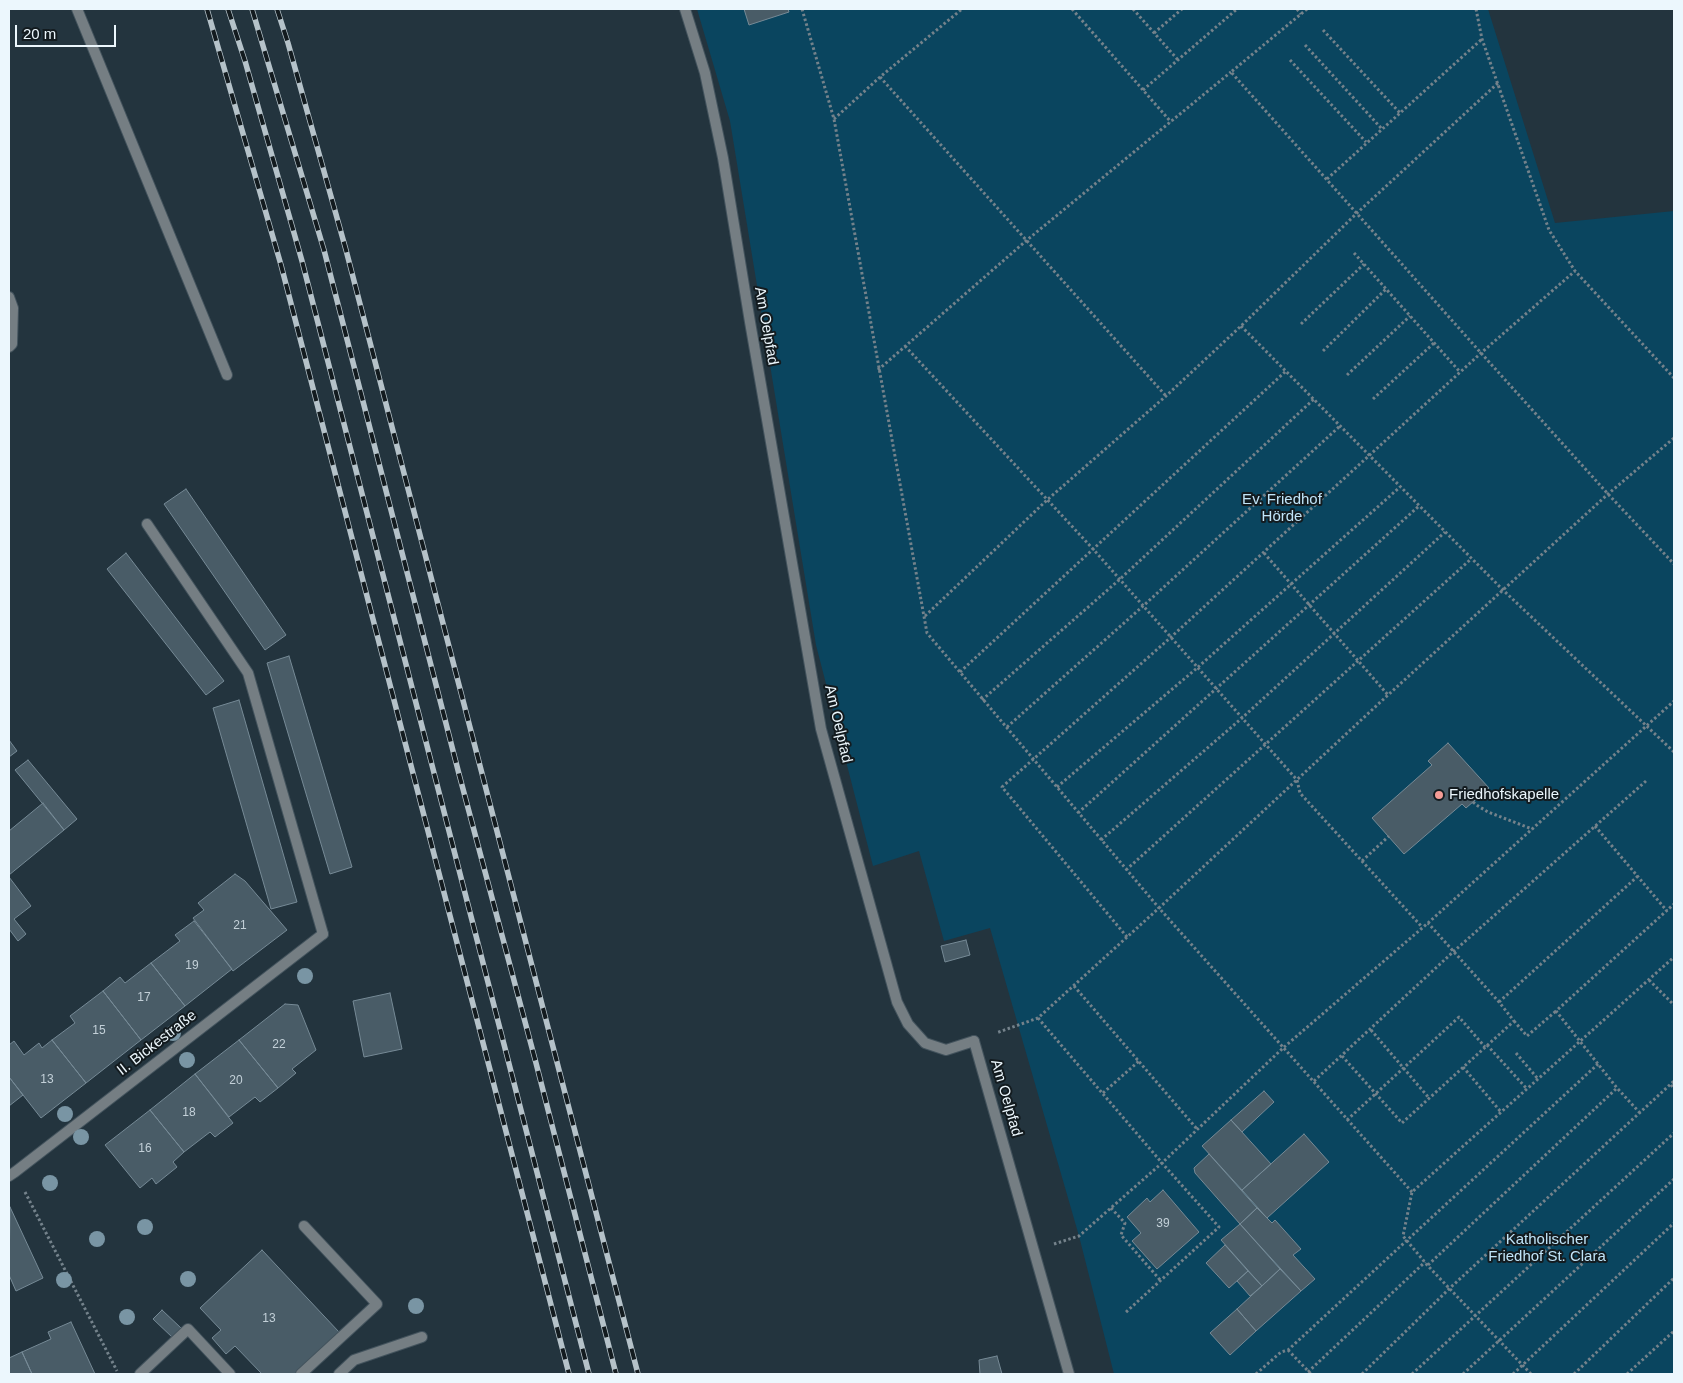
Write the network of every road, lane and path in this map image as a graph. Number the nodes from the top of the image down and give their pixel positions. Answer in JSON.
{"nodes":[{"id":1,"x":77,"y":9,"type":"edge"},
{"id":2,"x":685,"y":9,"type":"edge"},
{"id":3,"x":802,"y":9,"type":"edge"},
{"id":4,"x":962,"y":9,"type":"edge"},
{"id":5,"x":1072,"y":9,"type":"edge"},
{"id":6,"x":1133,"y":9,"type":"edge"},
{"id":7,"x":1182,"y":9,"type":"edge"},
{"id":8,"x":1237,"y":9,"type":"edge"},
{"id":9,"x":1297,"y":9,"type":"edge"},
{"id":10,"x":1307,"y":9,"type":"edge"},
{"id":11,"x":1476,"y":9,"type":"edge"},
{"id":12,"x":1301,"y":14,"type":"junction"},
{"id":13,"x":1323,"y":30,"type":"dead end"},
{"id":14,"x":1154,"y":33,"type":"junction"},
{"id":15,"x":1482,"y":38,"type":"junction"},
{"id":16,"x":1305,"y":45,"type":"dead end"},
{"id":17,"x":1178,"y":60,"type":"junction"},
{"id":18,"x":1290,"y":60,"type":"dead end"},
{"id":19,"x":1231,"y":72,"type":"junction"},
{"id":20,"x":880,"y":77,"type":"junction"},
{"id":21,"x":1498,"y":83,"type":"junction"},
{"id":22,"x":1144,"y":90,"type":"junction"},
{"id":23,"x":1400,"y":113,"type":"junction"},
{"id":24,"x":834,"y":119,"type":"junction"},
{"id":25,"x":1171,"y":122,"type":"junction"},
{"id":26,"x":1382,"y":128,"type":"junction"},
{"id":27,"x":1366,"y":142,"type":"junction"},
{"id":28,"x":1327,"y":179,"type":"junction"},
{"id":29,"x":1357,"y":213,"type":"junction"},
{"id":30,"x":1027,"y":240,"type":"junction"},
{"id":31,"x":1354,"y":253,"type":"dead end"},
{"id":32,"x":1364,"y":264,"type":"junction"},
{"id":33,"x":1575,"y":271,"type":"junction"},
{"id":34,"x":1386,"y":289,"type":"junction"},
{"id":35,"x":9,"y":297,"type":"edge"},
{"id":36,"x":1410,"y":316,"type":"junction"},
{"id":37,"x":1301,"y":324,"type":"dead end"},
{"id":38,"x":1241,"y":326,"type":"junction"},
{"id":39,"x":1434,"y":343,"type":"junction"},
{"id":40,"x":905,"y":346,"type":"junction"},
{"id":41,"x":9,"y":347,"type":"edge"},
{"id":42,"x":1323,"y":350,"type":"dead end"},
{"id":43,"x":1481,"y":354,"type":"junction"},
{"id":44,"x":878,"y":370,"type":"junction"},
{"id":45,"x":1286,"y":371,"type":"junction"},
{"id":46,"x":1460,"y":372,"type":"junction"},
{"id":47,"x":227,"y":375,"type":"dead end"},
{"id":48,"x":1347,"y":375,"type":"dead end"},
{"id":49,"x":1674,"y":378,"type":"edge"},
{"id":50,"x":1166,"y":396,"type":"junction"},
{"id":51,"x":1314,"y":399,"type":"junction"},
{"id":52,"x":1373,"y":399,"type":"dead end"},
{"id":53,"x":1341,"y":426,"type":"junction"},
{"id":54,"x":1674,"y":438,"type":"edge"},
{"id":55,"x":1370,"y":456,"type":"junction"},
{"id":56,"x":1400,"y":487,"type":"junction"},
{"id":57,"x":1608,"y":494,"type":"junction"},
{"id":58,"x":1048,"y":500,"type":"junction"},
{"id":59,"x":1419,"y":506,"type":"junction"},
{"id":60,"x":147,"y":524,"type":"dead end"},
{"id":61,"x":1445,"y":532,"type":"junction"},
{"id":62,"x":1093,"y":550,"type":"junction"},
{"id":63,"x":1264,"y":553,"type":"junction"},
{"id":64,"x":1471,"y":558,"type":"junction"},
{"id":65,"x":1674,"y":564,"type":"edge"},
{"id":66,"x":1118,"y":580,"type":"junction"},
{"id":67,"x":1290,"y":584,"type":"junction"},
{"id":68,"x":1503,"y":590,"type":"junction"},
{"id":69,"x":1309,"y":604,"type":"junction"},
{"id":70,"x":1142,"y":607,"type":"junction"},
{"id":71,"x":925,"y":616,"type":"junction"},
{"id":72,"x":1334,"y":634,"type":"junction"},
{"id":73,"x":1170,"y":638,"type":"junction"},
{"id":74,"x":1358,"y":661,"type":"junction"},
{"id":75,"x":1197,"y":668,"type":"junction"},
{"id":76,"x":960,"y":672,"type":"junction"},
{"id":77,"x":1216,"y":689,"type":"junction"},
{"id":78,"x":1388,"y":695,"type":"junction"},
{"id":79,"x":982,"y":700,"type":"junction"},
{"id":80,"x":1674,"y":701,"type":"edge"},
{"id":81,"x":1242,"y":718,"type":"junction"},
{"id":82,"x":1646,"y":726,"type":"junction"},
{"id":83,"x":1007,"y":727,"type":"junction"},
{"id":84,"x":1265,"y":744,"type":"junction"},
{"id":85,"x":1674,"y":752,"type":"edge"},
{"id":86,"x":1032,"y":759,"type":"junction"},
{"id":87,"x":1296,"y":780,"type":"junction"},
{"id":88,"x":1646,"y":781,"type":"dead end"},
{"id":89,"x":1057,"y":787,"type":"junction"},
{"id":90,"x":1473,"y":802,"type":"dead end"},
{"id":91,"x":1078,"y":813,"type":"junction"},
{"id":92,"x":1595,"y":826,"type":"junction"},
{"id":93,"x":1532,"y":829,"type":"junction"},
{"id":94,"x":1388,"y":836,"type":"dead end"},
{"id":95,"x":1101,"y":840,"type":"junction"},
{"id":96,"x":1362,"y":861,"type":"junction"},
{"id":97,"x":1126,"y":870,"type":"junction"},
{"id":98,"x":1638,"y":876,"type":"junction"},
{"id":99,"x":1674,"y":904,"type":"edge"},
{"id":100,"x":1159,"y":908,"type":"junction"},
{"id":101,"x":1667,"y":911,"type":"junction"},
{"id":102,"x":1428,"y":923,"type":"junction"},
{"id":103,"x":1422,"y":927,"type":"junction"},
{"id":104,"x":1127,"y":937,"type":"junction"},
{"id":105,"x":1453,"y":952,"type":"junction"},
{"id":106,"x":1674,"y":957,"type":"edge"},
{"id":107,"x":1649,"y":980,"type":"junction"},
{"id":108,"x":1074,"y":986,"type":"junction"},
{"id":109,"x":1499,"y":1002,"type":"junction"},
{"id":110,"x":1674,"y":1005,"type":"edge"},
{"id":111,"x":1556,"y":1011,"type":"junction"},
{"id":112,"x":1038,"y":1018,"type":"junction"},
{"id":113,"x":1514,"y":1022,"type":"junction"},
{"id":114,"x":1018,"y":1025,"type":"dead end"},
{"id":115,"x":1371,"y":1030,"type":"junction"},
{"id":116,"x":1580,"y":1042,"type":"junction"},
{"id":117,"x":1486,"y":1046,"type":"junction"},
{"id":118,"x":1283,"y":1048,"type":"junction"},
{"id":119,"x":1516,"y":1053,"type":"dead end"},
{"id":120,"x":1342,"y":1056,"type":"junction"},
{"id":121,"x":1139,"y":1060,"type":"junction"},
{"id":122,"x":1598,"y":1064,"type":"junction"},
{"id":123,"x":1403,"y":1067,"type":"junction"},
{"id":124,"x":1463,"y":1067,"type":"junction"},
{"id":125,"x":1538,"y":1079,"type":"junction"},
{"id":126,"x":1314,"y":1081,"type":"junction"},
{"id":127,"x":1674,"y":1082,"type":"edge"},
{"id":128,"x":1671,"y":1085,"type":"junction"},
{"id":129,"x":1617,"y":1088,"type":"junction"},
{"id":130,"x":1674,"y":1088,"type":"edge"},
{"id":131,"x":1527,"y":1089,"type":"junction"},
{"id":132,"x":1103,"y":1093,"type":"junction"},
{"id":133,"x":1375,"y":1093,"type":"junction"},
{"id":134,"x":1429,"y":1098,"type":"junction"},
{"id":135,"x":1501,"y":1112,"type":"junction"},
{"id":136,"x":1640,"y":1113,"type":"junction"},
{"id":137,"x":1347,"y":1120,"type":"junction"},
{"id":138,"x":1197,"y":1129,"type":"junction"},
{"id":139,"x":1674,"y":1133,"type":"edge"},
{"id":140,"x":1162,"y":1163,"type":"junction"},
{"id":141,"x":12,"y":1174,"type":"edge"},
{"id":142,"x":1674,"y":1179,"type":"edge"},
{"id":143,"x":1412,"y":1192,"type":"junction"},
{"id":144,"x":1111,"y":1208,"type":"junction"},
{"id":145,"x":1674,"y":1224,"type":"edge"},
{"id":146,"x":304,"y":1226,"type":"dead end"},
{"id":147,"x":1065,"y":1240,"type":"dead end"},
{"id":148,"x":1406,"y":1241,"type":"junction"},
{"id":149,"x":1427,"y":1264,"type":"junction"},
{"id":150,"x":1674,"y":1278,"type":"edge"},
{"id":151,"x":1161,"y":1281,"type":"junction"},
{"id":152,"x":1450,"y":1288,"type":"junction"},
{"id":153,"x":1125,"y":1313,"type":"dead end"},
{"id":154,"x":1476,"y":1315,"type":"junction"},
{"id":155,"x":1674,"y":1331,"type":"edge"},
{"id":156,"x":422,"y":1337,"type":"dead end"},
{"id":157,"x":1499,"y":1340,"type":"junction"},
{"id":158,"x":1288,"y":1350,"type":"junction"},
{"id":159,"x":1523,"y":1365,"type":"junction"},
{"id":160,"x":1258,"y":1373,"type":"edge"},
{"id":161,"x":1310,"y":1373,"type":"edge"},
{"id":162,"x":118,"y":1374,"type":"edge"},
{"id":163,"x":140,"y":1374,"type":"edge"},
{"id":164,"x":230,"y":1374,"type":"edge"},
{"id":165,"x":301,"y":1374,"type":"edge"},
{"id":166,"x":339,"y":1374,"type":"edge"},
{"id":167,"x":1069,"y":1374,"type":"edge"},
{"id":168,"x":1362,"y":1374,"type":"edge"},
{"id":169,"x":1412,"y":1374,"type":"edge"},
{"id":170,"x":1464,"y":1374,"type":"edge"},
{"id":171,"x":1513,"y":1374,"type":"edge"},
{"id":172,"x":1531,"y":1374,"type":"edge"},
{"id":173,"x":1574,"y":1374,"type":"edge"},
{"id":174,"x":1627,"y":1374,"type":"edge"}],
"edges":[{"from":1,"to":47,"type":"street"},
{"from":2,"to":167,"type":"street","name":"Am Oelpfad"},
{"from":3,"to":24,"type":"path"},
{"from":4,"to":20,"type":"path"},
{"from":5,"to":22,"type":"path"},
{"from":6,"to":14,"type":"path"},
{"from":7,"to":14,"type":"path"},
{"from":8,"to":17,"type":"path"},
{"from":9,"to":12,"type":"path"},
{"from":10,"to":12,"type":"path"},
{"from":11,"to":15,"type":"path"},
{"from":12,"to":19,"type":"path"},
{"from":13,"to":23,"type":"path"},
{"from":14,"to":17,"type":"path"},
{"from":15,"to":21,"type":"path"},
{"from":15,"to":23,"type":"path"},
{"from":16,"to":26,"type":"path"},
{"from":17,"to":22,"type":"path"},
{"from":18,"to":27,"type":"path"},
{"from":19,"to":25,"type":"path"},
{"from":19,"to":28,"type":"path"},
{"from":20,"to":24,"type":"path"},
{"from":20,"to":30,"type":"path"},
{"from":21,"to":29,"type":"path"},
{"from":21,"to":33,"type":"path"},
{"from":22,"to":25,"type":"path"},
{"from":23,"to":26,"type":"path"},
{"from":24,"to":44,"type":"path"},
{"from":25,"to":30,"type":"path"},
{"from":26,"to":27,"type":"path"},
{"from":27,"to":28,"type":"path"},
{"from":28,"to":29,"type":"path"},
{"from":29,"to":38,"type":"path"},
{"from":29,"to":43,"type":"path"},
{"from":30,"to":40,"type":"path"},
{"from":30,"to":50,"type":"path"},
{"from":31,"to":32,"type":"path"},
{"from":32,"to":34,"type":"path"},
{"from":32,"to":37,"type":"path"},
{"from":33,"to":43,"type":"path"},
{"from":33,"to":49,"type":"path"},
{"from":34,"to":36,"type":"path"},
{"from":34,"to":42,"type":"path"},
{"from":35,"to":41,"type":"street"},
{"from":36,"to":39,"type":"path"},
{"from":36,"to":48,"type":"path"},
{"from":38,"to":45,"type":"path"},
{"from":38,"to":50,"type":"path"},
{"from":39,"to":46,"type":"path"},
{"from":39,"to":52,"type":"path"},
{"from":40,"to":44,"type":"path"},
{"from":40,"to":58,"type":"path"},
{"from":43,"to":46,"type":"path"},
{"from":43,"to":57,"type":"path"},
{"from":44,"to":71,"type":"path"},
{"from":45,"to":51,"type":"path"},
{"from":45,"to":62,"type":"path"},
{"from":46,"to":55,"type":"path"},
{"from":50,"to":58,"type":"path"},
{"from":51,"to":53,"type":"path"},
{"from":51,"to":66,"type":"path"},
{"from":53,"to":55,"type":"path"},
{"from":53,"to":70,"type":"path"},
{"from":54,"to":57,"type":"path"},
{"from":55,"to":56,"type":"path"},
{"from":55,"to":63,"type":"path"},
{"from":56,"to":59,"type":"path"},
{"from":56,"to":67,"type":"path"},
{"from":57,"to":65,"type":"path"},
{"from":57,"to":68,"type":"path"},
{"from":58,"to":62,"type":"path"},
{"from":58,"to":71,"type":"path"},
{"from":59,"to":61,"type":"path"},
{"from":59,"to":69,"type":"path"},
{"from":60,"to":141,"type":"street","name":"II. Bickestraße"},
{"from":61,"to":64,"type":"path"},
{"from":61,"to":72,"type":"path"},
{"from":62,"to":66,"type":"path"},
{"from":62,"to":76,"type":"path"},
{"from":63,"to":67,"type":"path"},
{"from":63,"to":73,"type":"path"},
{"from":64,"to":68,"type":"path"},
{"from":64,"to":74,"type":"path"},
{"from":66,"to":70,"type":"path"},
{"from":66,"to":79,"type":"path"},
{"from":67,"to":69,"type":"path"},
{"from":67,"to":75,"type":"path"},
{"from":68,"to":78,"type":"path"},
{"from":68,"to":82,"type":"path"},
{"from":69,"to":72,"type":"path"},
{"from":69,"to":77,"type":"path"},
{"from":70,"to":73,"type":"path"},
{"from":70,"to":83,"type":"path"},
{"from":71,"to":76,"type":"path"},
{"from":72,"to":74,"type":"path"},
{"from":72,"to":81,"type":"path"},
{"from":73,"to":75,"type":"path"},
{"from":73,"to":86,"type":"path"},
{"from":74,"to":78,"type":"path"},
{"from":74,"to":84,"type":"path"},
{"from":75,"to":77,"type":"path"},
{"from":75,"to":89,"type":"path"},
{"from":76,"to":79,"type":"path"},
{"from":77,"to":81,"type":"path"},
{"from":77,"to":91,"type":"path"},
{"from":78,"to":87,"type":"path"},
{"from":79,"to":83,"type":"path"},
{"from":80,"to":82,"type":"path"},
{"from":81,"to":84,"type":"path"},
{"from":81,"to":95,"type":"path"},
{"from":82,"to":85,"type":"path"},
{"from":82,"to":93,"type":"path"},
{"from":83,"to":86,"type":"path"},
{"from":84,"to":87,"type":"path"},
{"from":84,"to":97,"type":"path"},
{"from":86,"to":89,"type":"path"},
{"from":86,"to":104,"type":"path"},
{"from":87,"to":96,"type":"path"},
{"from":87,"to":100,"type":"path"},
{"from":88,"to":92,"type":"path"},
{"from":89,"to":91,"type":"path"},
{"from":90,"to":93,"type":"path"},
{"from":91,"to":95,"type":"path"},
{"from":92,"to":98,"type":"path"},
{"from":92,"to":105,"type":"path"},
{"from":93,"to":102,"type":"path"},
{"from":94,"to":96,"type":"path"},
{"from":95,"to":97,"type":"path"},
{"from":96,"to":103,"type":"path"},
{"from":97,"to":100,"type":"path"},
{"from":98,"to":101,"type":"path"},
{"from":98,"to":109,"type":"path"},
{"from":99,"to":101,"type":"path"},
{"from":100,"to":104,"type":"path"},
{"from":100,"to":118,"type":"path"},
{"from":101,"to":111,"type":"path"},
{"from":102,"to":103,"type":"path"},
{"from":102,"to":105,"type":"path"},
{"from":103,"to":118,"type":"path"},
{"from":104,"to":108,"type":"path"},
{"from":105,"to":109,"type":"path"},
{"from":105,"to":115,"type":"path"},
{"from":106,"to":107,"type":"path"},
{"from":107,"to":110,"type":"path"},
{"from":107,"to":116,"type":"path"},
{"from":108,"to":112,"type":"path"},
{"from":108,"to":121,"type":"path"},
{"from":109,"to":113,"type":"path"},
{"from":111,"to":113,"type":"path"},
{"from":111,"to":116,"type":"path"},
{"from":112,"to":114,"type":"path"},
{"from":112,"to":132,"type":"path"},
{"from":113,"to":117,"type":"path"},
{"from":115,"to":120,"type":"path"},
{"from":115,"to":123,"type":"path"},
{"from":116,"to":122,"type":"path"},
{"from":116,"to":125,"type":"path"},
{"from":117,"to":123,"type":"path"},
{"from":117,"to":124,"type":"path"},
{"from":117,"to":131,"type":"path"},
{"from":118,"to":126,"type":"path"},
{"from":118,"to":138,"type":"path"},
{"from":119,"to":125,"type":"path"},
{"from":120,"to":126,"type":"path"},
{"from":120,"to":133,"type":"path"},
{"from":121,"to":132,"type":"path"},
{"from":121,"to":138,"type":"path"},
{"from":122,"to":129,"type":"path"},
{"from":122,"to":148,"type":"path"},
{"from":123,"to":133,"type":"path"},
{"from":123,"to":134,"type":"path"},
{"from":124,"to":134,"type":"path"},
{"from":124,"to":135,"type":"path"},
{"from":125,"to":131,"type":"path"},
{"from":126,"to":137,"type":"path"},
{"from":127,"to":128,"type":"path"},
{"from":128,"to":130,"type":"path"},
{"from":128,"to":136,"type":"path"},
{"from":129,"to":136,"type":"path"},
{"from":129,"to":149,"type":"path"},
{"from":131,"to":135,"type":"path"},
{"from":132,"to":140,"type":"path"},
{"from":133,"to":134,"type":"path"},
{"from":133,"to":137,"type":"path"},
{"from":135,"to":143,"type":"path"},
{"from":136,"to":152,"type":"path"},
{"from":137,"to":143,"type":"path"},
{"from":138,"to":140,"type":"path"},
{"from":139,"to":154,"type":"path"},
{"from":140,"to":144,"type":"path"},
{"from":140,"to":151,"type":"path"},
{"from":141,"to":162,"type":"path"},
{"from":142,"to":157,"type":"path"},
{"from":143,"to":148,"type":"path"},
{"from":144,"to":147,"type":"path"},
{"from":144,"to":151,"type":"path"},
{"from":145,"to":159,"type":"path"},
{"from":146,"to":165,"type":"street"},
{"from":148,"to":149,"type":"path"},
{"from":148,"to":158,"type":"path"},
{"from":149,"to":152,"type":"path"},
{"from":149,"to":161,"type":"path"},
{"from":150,"to":173,"type":"path"},
{"from":151,"to":153,"type":"path"},
{"from":152,"to":154,"type":"path"},
{"from":152,"to":168,"type":"path"},
{"from":154,"to":157,"type":"path"},
{"from":154,"to":169,"type":"path"},
{"from":155,"to":174,"type":"path"},
{"from":156,"to":166,"type":"street"},
{"from":157,"to":159,"type":"path"},
{"from":157,"to":170,"type":"path"},
{"from":158,"to":160,"type":"path"},
{"from":158,"to":161,"type":"path"},
{"from":159,"to":171,"type":"path"},
{"from":159,"to":172,"type":"path"},
{"from":163,"to":164,"type":"street"}]}
